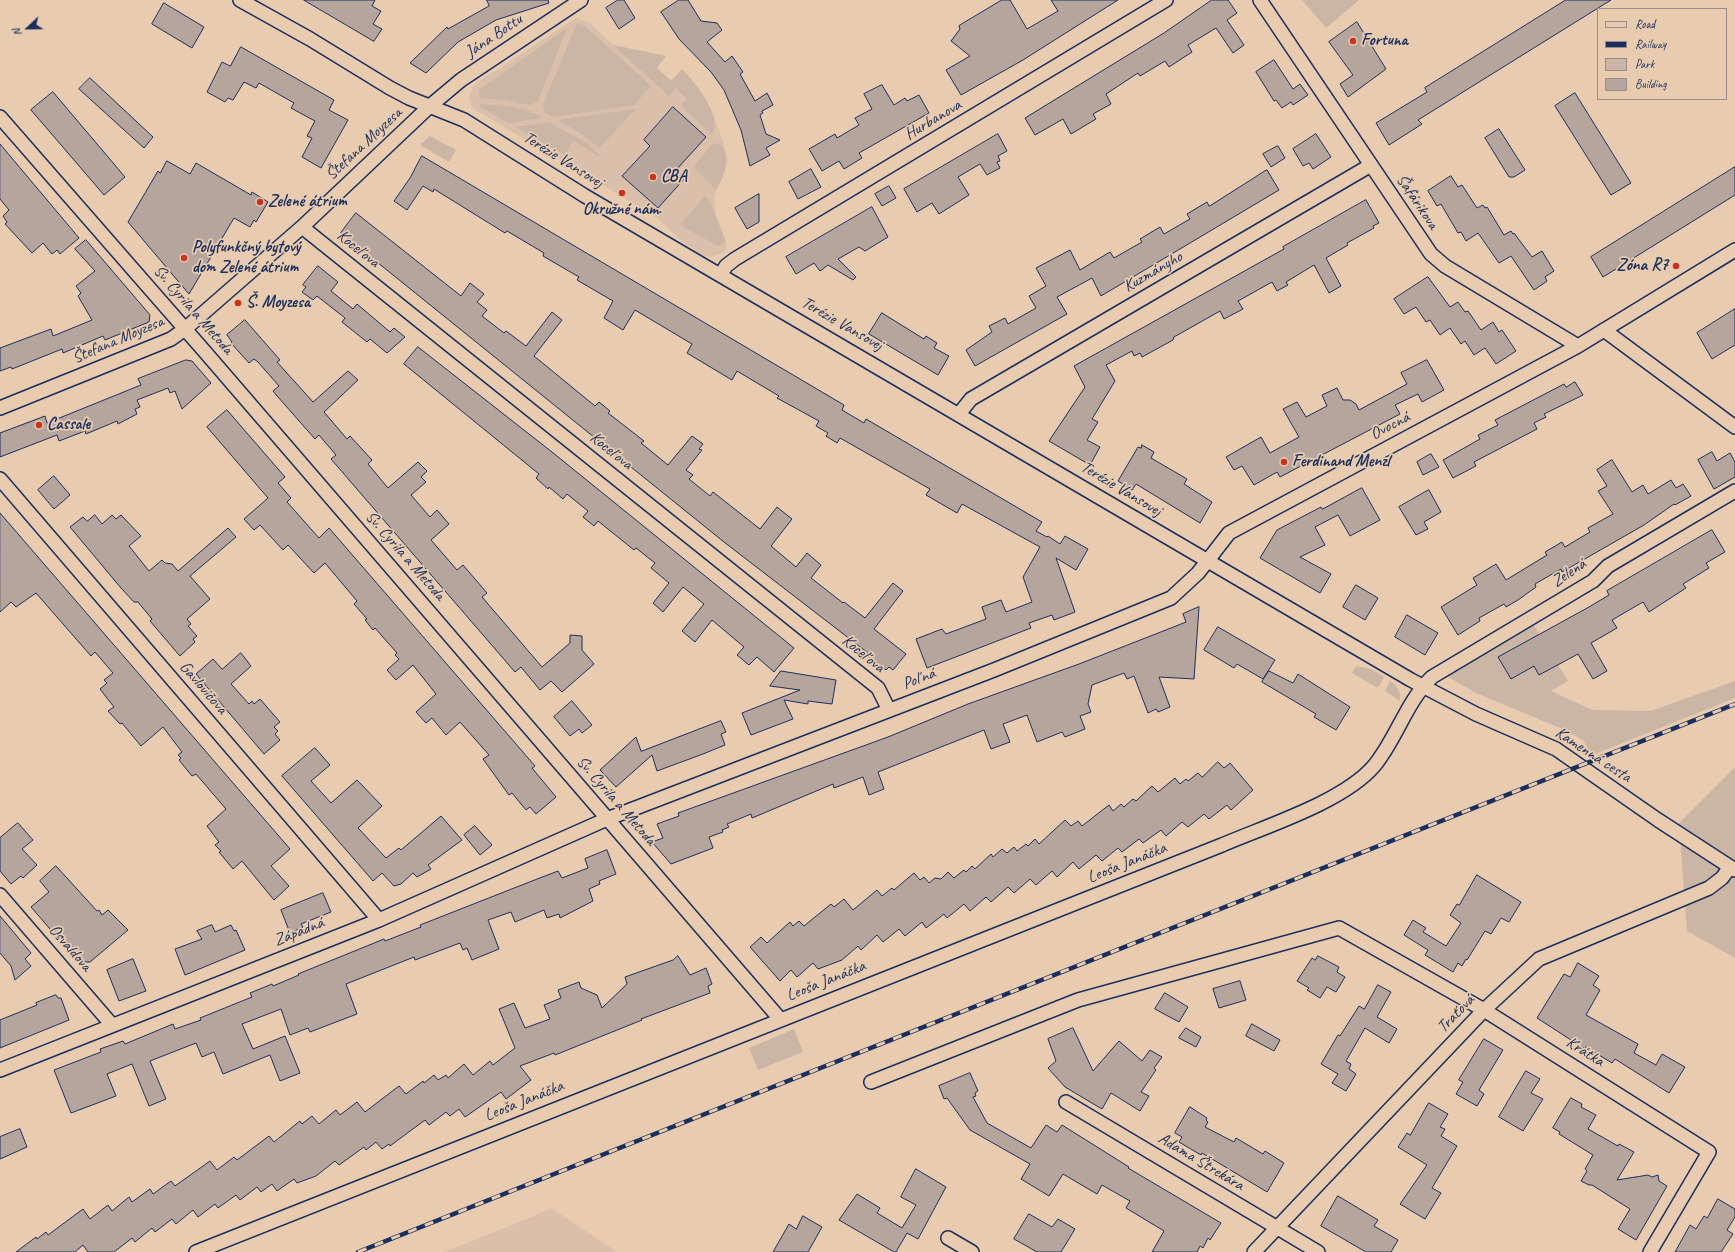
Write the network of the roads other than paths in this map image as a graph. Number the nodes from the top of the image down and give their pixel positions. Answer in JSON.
{"nodes":[{"id":1,"x":240,"y":0,"type":"edge"},
{"id":2,"x":581,"y":0,"type":"edge"},
{"id":3,"x":1166,"y":0,"type":"edge"},
{"id":4,"x":1260,"y":0,"type":"edge"},
{"id":5,"x":565,"y":4,"type":"edge"},
{"id":6,"x":430,"y":106,"type":"junction"},
{"id":7,"x":0,"y":118,"type":"edge"},
{"id":8,"x":1371,"y":165,"type":"junction"},
{"id":9,"x":302,"y":227,"type":"junction"},
{"id":10,"x":1735,"y":250,"type":"edge"},
{"id":11,"x":721,"y":274,"type":"junction"},
{"id":12,"x":185,"y":329,"type":"junction"},
{"id":13,"x":1604,"y":330,"type":"junction"},
{"id":14,"x":1578,"y":346,"type":"junction"},
{"id":15,"x":0,"y":408,"type":"edge"},
{"id":16,"x":959,"y":414,"type":"junction"},
{"id":17,"x":1735,"y":427,"type":"edge"},
{"id":18,"x":0,"y":479,"type":"edge"},
{"id":19,"x":1735,"y":491,"type":"edge"},
{"id":20,"x":1207,"y":561,"type":"junction"},
{"id":21,"x":1423,"y":686,"type":"junction"},
{"id":22,"x":889,"y":710,"type":"junction"},
{"id":23,"x":607,"y":819,"type":"junction"},
{"id":24,"x":1732,"y":868,"type":"edge"},
{"id":25,"x":0,"y":895,"type":"edge"},
{"id":26,"x":379,"y":920,"type":"junction"},
{"id":27,"x":1484,"y":1010,"type":"junction"},
{"id":28,"x":780,"y":1019,"type":"junction"},
{"id":29,"x":112,"y":1025,"type":"junction"},
{"id":30,"x":0,"y":1070,"type":"edge"},
{"id":31,"x":871,"y":1082,"type":"dead end"},
{"id":32,"x":1066,"y":1102,"type":"dead end"},
{"id":33,"x":1276,"y":1228,"type":"junction"},
{"id":34,"x":948,"y":1238,"type":"dead end"},
{"id":35,"x":196,"y":1252,"type":"edge"},
{"id":36,"x":972,"y":1252,"type":"edge"},
{"id":37,"x":1254,"y":1252,"type":"edge"},
{"id":38,"x":1318,"y":1252,"type":"edge"},
{"id":39,"x":1650,"y":1252,"type":"edge"}],
"edges":[{"from":1,"to":6,"type":"street","name":"Terézie Vansovej"},
{"from":2,"to":5,"type":"street","name":"Jána Bottu"},
{"from":3,"to":11,"type":"street","name":"Hurbanova"},
{"from":4,"to":8,"type":"street","name":"Šafárikova"},
{"from":5,"to":6,"type":"street","name":"Jána Bottu"},
{"from":6,"to":9,"type":"street","name":"Štefana Moyzesa"},
{"from":6,"to":11,"type":"street","name":"Terézie Vansovej"},
{"from":7,"to":12,"type":"street","name":"Sv. Cyrila a Metoda"},
{"from":8,"to":14,"type":"street","name":"Šafárikova"},
{"from":8,"to":16,"type":"street","name":"Kuzmányho"},
{"from":9,"to":12,"type":"street","name":"Štefana Moyzesa"},
{"from":9,"to":22,"type":"street","name":"Koceľova"},
{"from":10,"to":13,"type":"street"},
{"from":11,"to":16,"type":"street","name":"Terézie Vansovej"},
{"from":12,"to":15,"type":"street","name":"Štefana Moyzesa"},
{"from":12,"to":23,"type":"street","name":"Sv. Cyrila a Metoda"},
{"from":13,"to":14,"type":"street"},
{"from":13,"to":17,"type":"street"},
{"from":14,"to":20,"type":"street","name":"Ovocná"},
{"from":16,"to":20,"type":"street","name":"Terézie Vansovej"},
{"from":18,"to":26,"type":"street","name":"Gavlovičova"},
{"from":19,"to":21,"type":"street","name":"Zelená"},
{"from":20,"to":21,"type":"street","name":"Terézie Vansovej"},
{"from":20,"to":22,"type":"street","name":"Poľná"},
{"from":21,"to":24,"type":"street","name":"Kamenná cesta"},
{"from":21,"to":28,"type":"street","name":"Leoša Janáčka"},
{"from":22,"to":23,"type":"street","name":"Poľná"},
{"from":23,"to":26,"type":"street","name":"Západná"},
{"from":23,"to":28,"type":"street","name":"Sv. Cyrila a Metoda"},
{"from":24,"to":27,"type":"street","name":"Traťová"},
{"from":25,"to":29,"type":"street","name":"Osvaldova"},
{"from":26,"to":29,"type":"street","name":"Západná"},
{"from":27,"to":31,"type":"street","name":"Krátka"},
{"from":27,"to":33,"type":"street","name":"Traťová"},
{"from":27,"to":39,"type":"street","name":"Krátka"},
{"from":28,"to":35,"type":"street","name":"Leoša Janáčka"},
{"from":29,"to":30,"type":"street","name":"Západná"},
{"from":32,"to":33,"type":"street","name":"Adama Štrekára"},
{"from":33,"to":37,"type":"street","name":"Traťová"},
{"from":33,"to":38,"type":"street","name":"Adama Štrekára"},
{"from":34,"to":36,"type":"street"}]}
